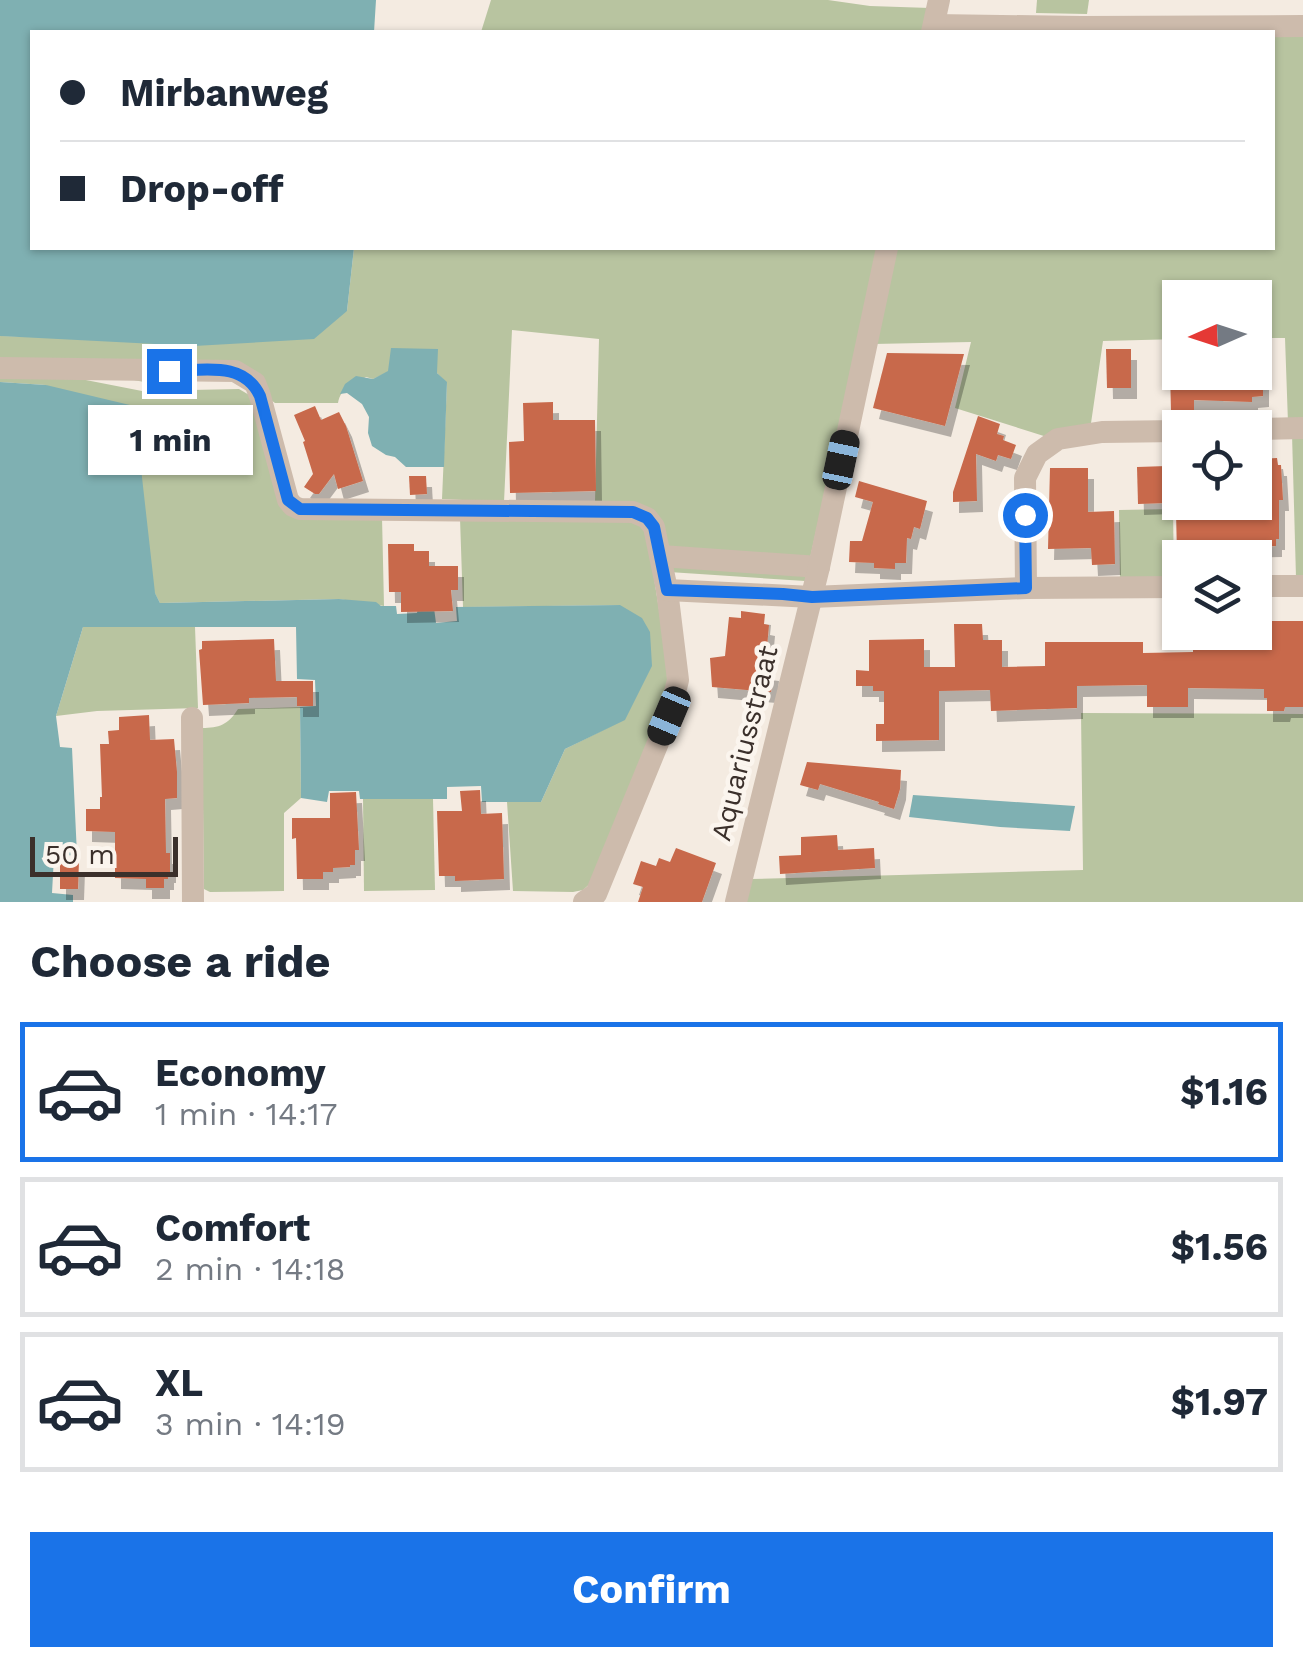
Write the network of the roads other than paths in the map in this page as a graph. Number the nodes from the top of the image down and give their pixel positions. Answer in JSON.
{"nodes":[{"id":1,"x":939,"y":0,"type":"edge"},
{"id":2,"x":1303,"y":26,"type":"edge"},
{"id":3,"x":933,"y":29,"type":"edge"},
{"id":4,"x":886,"y":250,"type":"edge"},
{"id":5,"x":0,"y":368,"type":"edge"},
{"id":6,"x":1303,"y":428,"type":"edge"},
{"id":7,"x":1272,"y":429,"type":"edge"},
{"id":8,"x":1162,"y":431,"type":"edge"},
{"id":9,"x":660,"y":556,"type":"junction"},
{"id":10,"x":787,"y":564,"type":"junction"},
{"id":11,"x":818,"y":567,"type":"junction"},
{"id":12,"x":1272,"y":586,"type":"edge"},
{"id":13,"x":1303,"y":586,"type":"edge"},
{"id":14,"x":1162,"y":587,"type":"edge"},
{"id":15,"x":1026,"y":588,"type":"junction"},
{"id":16,"x":667,"y":590,"type":"junction"},
{"id":17,"x":783,"y":594,"type":"junction"},
{"id":18,"x":812,"y":597,"type":"junction"},
{"id":19,"x":192,"y":718,"type":"dead end"},
{"id":20,"x":193,"y":902,"type":"edge"},
{"id":21,"x":584,"y":902,"type":"edge"},
{"id":22,"x":736,"y":902,"type":"edge"}],
"edges":[{"from":1,"to":3,"type":"street"},
{"from":2,"to":3,"type":"street"},
{"from":4,"to":11,"type":"street","name":"Aquariusstraat"},
{"from":5,"to":9,"type":"street"},
{"from":6,"to":7,"type":"street"},
{"from":8,"to":15,"type":"street"},
{"from":9,"to":10,"type":"street"},
{"from":9,"to":16,"type":"street"},
{"from":10,"to":11,"type":"street"},
{"from":10,"to":17,"type":"street"},
{"from":11,"to":18,"type":"street","name":"Aquariusstraat"},
{"from":12,"to":13,"type":"street"},
{"from":14,"to":15,"type":"street"},
{"from":15,"to":18,"type":"street"},
{"from":16,"to":17,"type":"street"},
{"from":16,"to":21,"type":"street"},
{"from":17,"to":18,"type":"street"},
{"from":18,"to":22,"type":"street","name":"Aquariusstraat"},
{"from":19,"to":20,"type":"street"}]}
